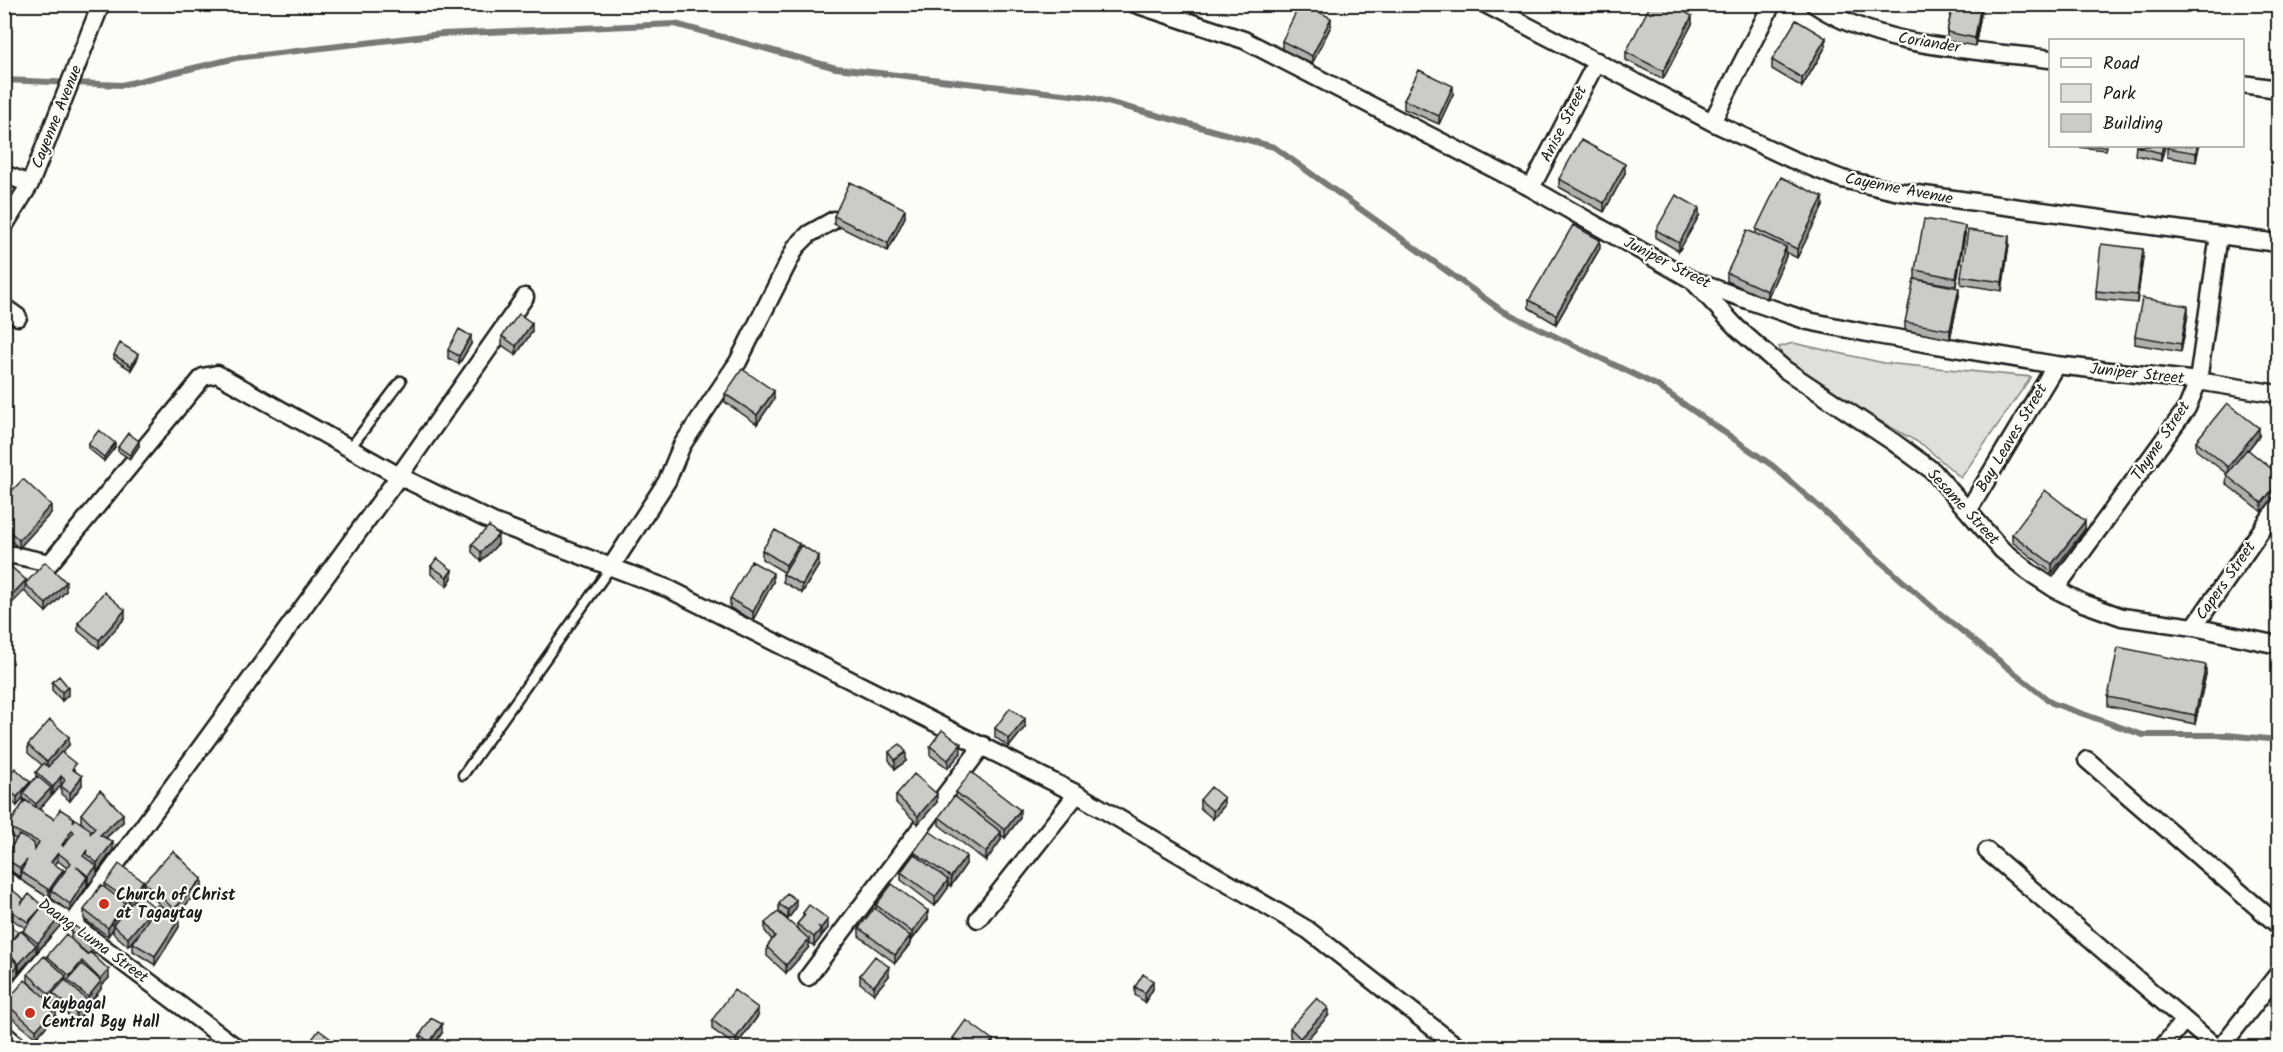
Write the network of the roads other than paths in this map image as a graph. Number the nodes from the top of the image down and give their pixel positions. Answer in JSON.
{"nodes":[{"id":1,"x":1135,"y":4,"type":"edge"},
{"id":2,"x":1485,"y":4,"type":"edge"},
{"id":3,"x":1772,"y":4,"type":"edge"},
{"id":4,"x":1814,"y":4,"type":"edge"},
{"id":5,"x":98,"y":6,"type":"edge"},
{"id":6,"x":2049,"y":59,"type":"edge"},
{"id":7,"x":1597,"y":61,"type":"junction"},
{"id":8,"x":2244,"y":84,"type":"edge"},
{"id":9,"x":2278,"y":90,"type":"edge"},
{"id":10,"x":1712,"y":122,"type":"junction"},
{"id":11,"x":4,"y":174,"type":"edge"},
{"id":12,"x":30,"y":184,"type":"junction"},
{"id":13,"x":1531,"y":188,"type":"junction"},
{"id":14,"x":834,"y":220,"type":"edge"},
{"id":15,"x":4,"y":226,"type":"edge"},
{"id":16,"x":2218,"y":235,"type":"junction"},
{"id":17,"x":2278,"y":243,"type":"edge"},
{"id":18,"x":1692,"y":280,"type":"junction"},
{"id":19,"x":525,"y":297,"type":"dead end"},
{"id":20,"x":4,"y":307,"type":"edge"},
{"id":21,"x":18,"y":317,"type":"dead end"},
{"id":22,"x":2056,"y":365,"type":"junction"},
{"id":23,"x":401,"y":381,"type":"dead end"},
{"id":24,"x":2198,"y":381,"type":"junction"},
{"id":25,"x":2278,"y":394,"type":"edge"},
{"id":26,"x":350,"y":448,"type":"junction"},
{"id":27,"x":399,"y":476,"type":"junction"},
{"id":28,"x":2278,"y":506,"type":"edge"},
{"id":29,"x":1968,"y":511,"type":"junction"},
{"id":30,"x":4,"y":557,"type":"edge"},
{"id":31,"x":611,"y":567,"type":"junction"},
{"id":32,"x":2055,"y":589,"type":"junction"},
{"id":33,"x":2194,"y":627,"type":"junction"},
{"id":34,"x":2278,"y":645,"type":"edge"},
{"id":35,"x":982,"y":745,"type":"junction"},
{"id":36,"x":2087,"y":760,"type":"dead end"},
{"id":37,"x":463,"y":775,"type":"dead end"},
{"id":38,"x":1077,"y":794,"type":"junction"},
{"id":39,"x":1987,"y":850,"type":"dead end"},
{"id":40,"x":4,"y":879,"type":"edge"},
{"id":41,"x":978,"y":920,"type":"dead end"},
{"id":42,"x":72,"y":924,"type":"junction"},
{"id":43,"x":2278,"y":925,"type":"edge"},
{"id":44,"x":2278,"y":974,"type":"edge"},
{"id":45,"x":808,"y":977,"type":"dead end"},
{"id":46,"x":4,"y":1007,"type":"edge"},
{"id":47,"x":2184,"y":1020,"type":"junction"},
{"id":48,"x":4,"y":1038,"type":"edge"},
{"id":49,"x":16,"y":1047,"type":"edge"},
{"id":50,"x":237,"y":1047,"type":"edge"},
{"id":51,"x":1459,"y":1047,"type":"edge"},
{"id":52,"x":2162,"y":1047,"type":"edge"},
{"id":53,"x":2218,"y":1047,"type":"edge"}],
"edges":[{"from":1,"to":13,"type":"street","name":"Juniper Street"},
{"from":2,"to":7,"type":"street","name":"Cayenne Avenue"},
{"from":3,"to":10,"type":"street"},
{"from":4,"to":6,"type":"street","name":"Coriander"},
{"from":5,"to":12,"type":"street","name":"Cayenne Avenue"},
{"from":7,"to":10,"type":"street","name":"Cayenne Avenue"},
{"from":7,"to":13,"type":"street","name":"Anise Street"},
{"from":8,"to":9,"type":"street"},
{"from":10,"to":16,"type":"street","name":"Cayenne Avenue"},
{"from":11,"to":12,"type":"street"},
{"from":12,"to":15,"type":"street","name":"Cayenne Avenue"},
{"from":13,"to":18,"type":"street","name":"Juniper Street"},
{"from":14,"to":31,"type":"street"},
{"from":16,"to":17,"type":"street","name":"Cayenne Avenue"},
{"from":16,"to":24,"type":"street","name":"Thyme Street"},
{"from":18,"to":22,"type":"street","name":"Juniper Street"},
{"from":18,"to":29,"type":"street","name":"Sesame Street"},
{"from":19,"to":27,"type":"street"},
{"from":20,"to":21,"type":"street"},
{"from":22,"to":24,"type":"street","name":"Juniper Street"},
{"from":22,"to":29,"type":"street","name":"Bay Leaves Street"},
{"from":23,"to":26,"type":"lane"},
{"from":24,"to":25,"type":"street","name":"Juniper Street"},
{"from":24,"to":32,"type":"street","name":"Thyme Street"},
{"from":26,"to":27,"type":"street"},
{"from":26,"to":30,"type":"street"},
{"from":27,"to":31,"type":"street"},
{"from":27,"to":42,"type":"street"},
{"from":28,"to":33,"type":"street","name":"Capers Street"},
{"from":29,"to":32,"type":"street","name":"Sesame Street"},
{"from":31,"to":35,"type":"street"},
{"from":31,"to":37,"type":"lane"},
{"from":32,"to":33,"type":"street","name":"Sesame Street"},
{"from":33,"to":34,"type":"street","name":"Sesame Street"},
{"from":35,"to":38,"type":"street"},
{"from":35,"to":45,"type":"street"},
{"from":36,"to":43,"type":"street"},
{"from":38,"to":41,"type":"street"},
{"from":38,"to":51,"type":"street"},
{"from":39,"to":47,"type":"street"},
{"from":40,"to":42,"type":"street","name":"Daang Luma Street"},
{"from":42,"to":46,"type":"street"},
{"from":42,"to":50,"type":"street","name":"Daang Luma Street"},
{"from":44,"to":53,"type":"street"},
{"from":47,"to":52,"type":"street"},
{"from":47,"to":53,"type":"street"},
{"from":48,"to":49,"type":"main road"}]}
